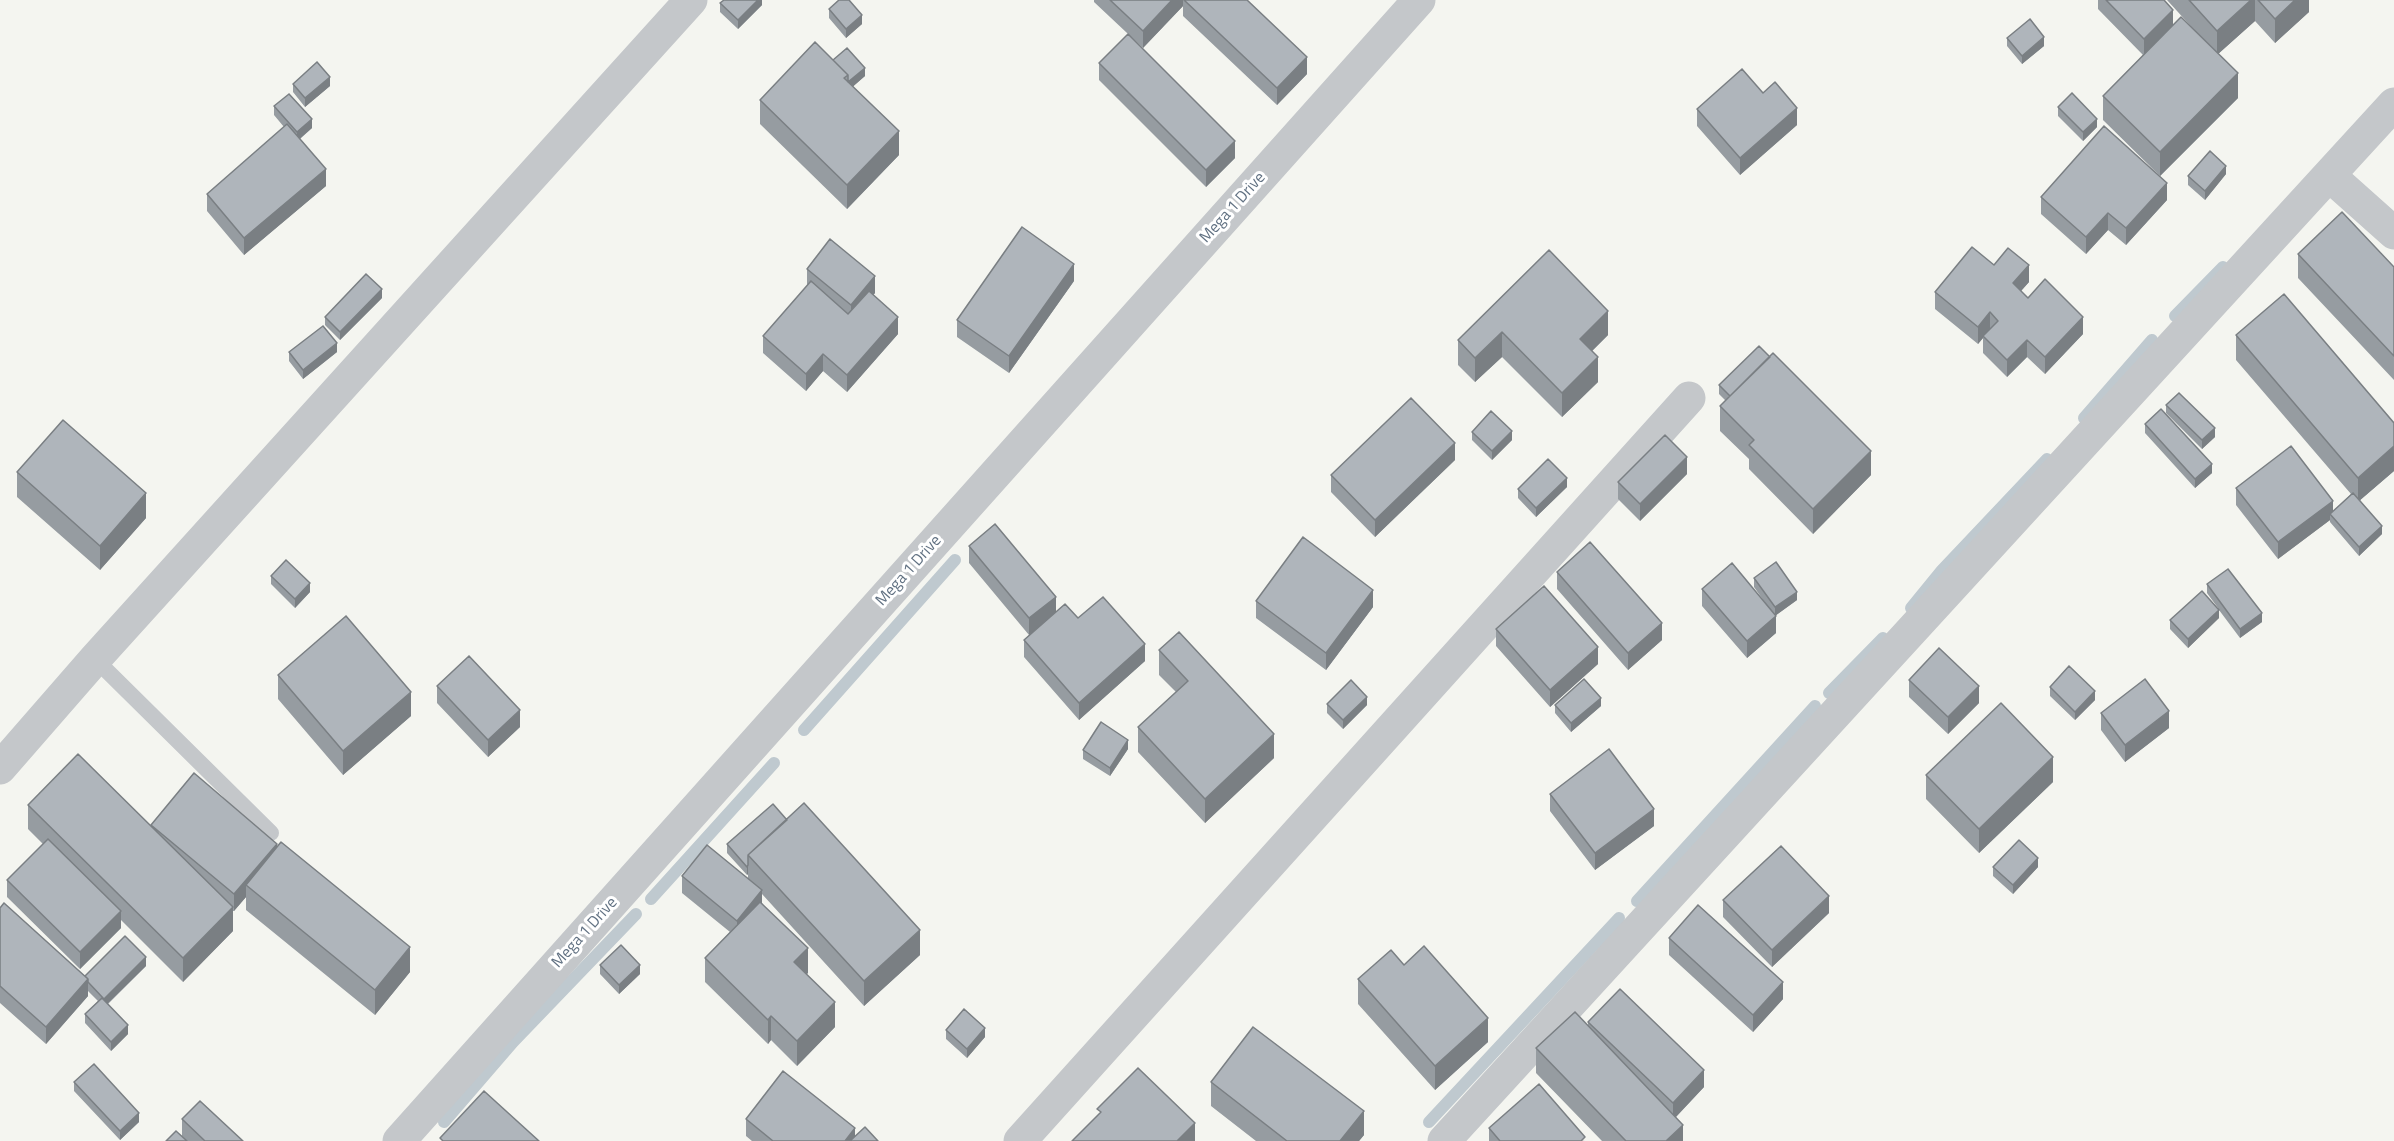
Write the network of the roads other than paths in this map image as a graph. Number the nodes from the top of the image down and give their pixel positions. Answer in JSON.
{"nodes":[{"id":1,"x":691,"y":0,"type":"edge"},
{"id":2,"x":1419,"y":0,"type":"edge"},
{"id":3,"x":2394,"y":104,"type":"edge"},
{"id":4,"x":2330,"y":176,"type":"junction"},
{"id":5,"x":2394,"y":233,"type":"edge"},
{"id":6,"x":1689,"y":398,"type":"dead end"},
{"id":7,"x":95,"y":659,"type":"junction"},
{"id":8,"x":0,"y":768,"type":"edge"},
{"id":9,"x":271,"y":833,"type":"dead end"},
{"id":10,"x":399,"y":1141,"type":"edge"},
{"id":11,"x":1020,"y":1141,"type":"edge"},
{"id":12,"x":1444,"y":1141,"type":"edge"}],
"edges":[{"from":1,"to":7,"type":"street"},
{"from":2,"to":10,"type":"street","name":"Mega 1 Drive"},
{"from":3,"to":4,"type":"street"},
{"from":4,"to":5,"type":"street"},
{"from":4,"to":12,"type":"street"},
{"from":6,"to":11,"type":"street"},
{"from":7,"to":8,"type":"street"},
{"from":7,"to":9,"type":"lane"}]}
